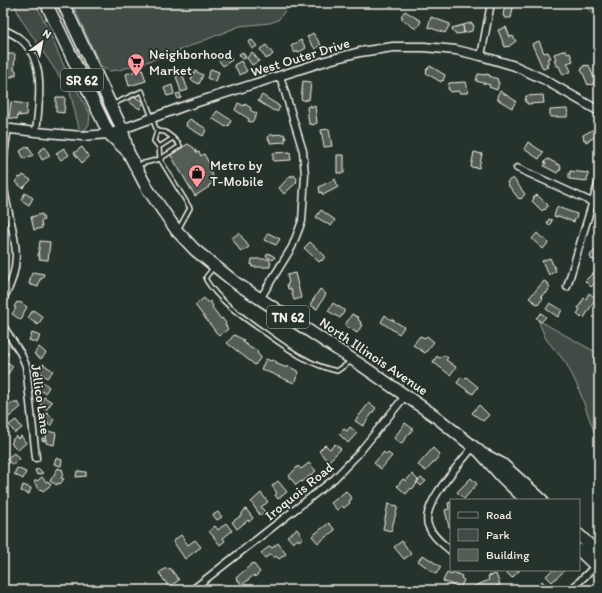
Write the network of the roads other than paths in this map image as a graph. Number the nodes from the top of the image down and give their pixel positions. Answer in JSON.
{"nodes":[{"id":1,"x":46,"y":3,"type":"edge"},
{"id":2,"x":63,"y":3,"type":"edge"},
{"id":3,"x":491,"y":3,"type":"edge"},
{"id":4,"x":3,"y":29,"type":"edge"},
{"id":5,"x":481,"y":56,"type":"junction"},
{"id":6,"x":280,"y":76,"type":"junction"},
{"id":7,"x":111,"y":105,"type":"junction"},
{"id":8,"x":599,"y":111,"type":"edge"},
{"id":9,"x":153,"y":118,"type":"junction"},
{"id":10,"x":5,"y":128,"type":"edge"},
{"id":11,"x":122,"y":129,"type":"junction"},
{"id":12,"x":157,"y":131,"type":"junction"},
{"id":13,"x":36,"y":132,"type":"junction"},
{"id":14,"x":109,"y":134,"type":"junction"},
{"id":15,"x":173,"y":138,"type":"junction"},
{"id":16,"x":159,"y":147,"type":"junction"},
{"id":17,"x":128,"y":152,"type":"junction"},
{"id":18,"x":160,"y":159,"type":"junction"},
{"id":19,"x":135,"y":165,"type":"junction"},
{"id":20,"x":517,"y":168,"type":"dead end"},
{"id":21,"x":599,"y":181,"type":"edge"},
{"id":22,"x":592,"y":202,"type":"junction"},
{"id":23,"x":11,"y":220,"type":"junction"},
{"id":24,"x":3,"y":221,"type":"edge"},
{"id":25,"x":177,"y":231,"type":"junction"},
{"id":26,"x":214,"y":266,"type":"junction"},
{"id":27,"x":567,"y":287,"type":"dead end"},
{"id":28,"x":3,"y":299,"type":"edge"},
{"id":29,"x":260,"y":299,"type":"junction"},
{"id":30,"x":3,"y":326,"type":"edge"},
{"id":31,"x":353,"y":360,"type":"junction"},
{"id":32,"x":406,"y":395,"type":"junction"},
{"id":33,"x":476,"y":449,"type":"junction"},
{"id":34,"x":36,"y":458,"type":"dead end"},
{"id":35,"x":525,"y":499,"type":"edge"},
{"id":36,"x":541,"y":499,"type":"edge"},
{"id":37,"x":580,"y":536,"type":"edge"},
{"id":38,"x":450,"y":550,"type":"edge"},
{"id":39,"x":580,"y":551,"type":"edge"},
{"id":40,"x":599,"y":554,"type":"edge"},
{"id":41,"x":598,"y":565,"type":"edge"},
{"id":42,"x":192,"y":590,"type":"edge"},
{"id":43,"x":571,"y":590,"type":"edge"}],
"edges":[{"from":1,"to":14,"type":"highway","number":"SR 62"},
{"from":2,"to":7,"type":"highway","number":"SR 62"},
{"from":3,"to":5,"type":"street"},
{"from":4,"to":13,"type":"street"},
{"from":5,"to":6,"type":"street","name":"West Outer Drive"},
{"from":5,"to":8,"type":"street","name":"West Outer Drive"},
{"from":6,"to":9,"type":"street","name":"West Outer Drive"},
{"from":6,"to":29,"type":"street"},
{"from":7,"to":9,"type":"lane"},
{"from":7,"to":11,"type":"highway","number":"SR 62"},
{"from":9,"to":11,"type":"street","name":"West Outer Drive"},
{"from":9,"to":12,"type":"lane"},
{"from":10,"to":13,"type":"street","name":"West Outer Drive"},
{"from":10,"to":23,"type":"street"},
{"from":11,"to":14,"type":"street","name":"West Outer Drive"},
{"from":11,"to":17,"type":"highway","number":"SR 62"},
{"from":12,"to":15,"type":"lane"},
{"from":12,"to":16,"type":"lane"},
{"from":13,"to":14,"type":"street","name":"West Outer Drive"},
{"from":14,"to":17,"type":"highway","number":"SR 62"},
{"from":15,"to":16,"type":"lane"},
{"from":15,"to":18,"type":"lane"},
{"from":16,"to":18,"type":"lane"},
{"from":17,"to":19,"type":"highway","name":"North Illinois Avenue","number":"TN 62"},
{"from":18,"to":19,"type":"lane"},
{"from":18,"to":25,"type":"lane"},
{"from":19,"to":25,"type":"highway","name":"North Illinois Avenue","number":"TN 62"},
{"from":20,"to":22,"type":"street"},
{"from":21,"to":22,"type":"street"},
{"from":22,"to":27,"type":"street"},
{"from":23,"to":24,"type":"street"},
{"from":23,"to":28,"type":"street"},
{"from":25,"to":26,"type":"highway","name":"North Illinois Avenue","number":"TN 62"},
{"from":26,"to":29,"type":"highway","name":"North Illinois Avenue","number":"TN 62"},
{"from":26,"to":31,"type":"lane"},
{"from":29,"to":31,"type":"highway","name":"North Illinois Avenue","number":"TN 62"},
{"from":30,"to":34,"type":"street","name":"Jellico Lane"},
{"from":31,"to":32,"type":"highway","name":"North Illinois Avenue","number":"TN 62"},
{"from":32,"to":33,"type":"highway","name":"North Illinois Avenue","number":"TN 62"},
{"from":32,"to":42,"type":"street","name":"Iroquois Road"},
{"from":33,"to":35,"type":"highway","name":"North Illinois Avenue","number":"TN 62"},
{"from":33,"to":36,"type":"highway","number":"TN 62"},
{"from":33,"to":38,"type":"street"},
{"from":37,"to":40,"type":"highway"},
{"from":39,"to":41,"type":"highway"},
{"from":41,"to":43,"type":"street"}]}
